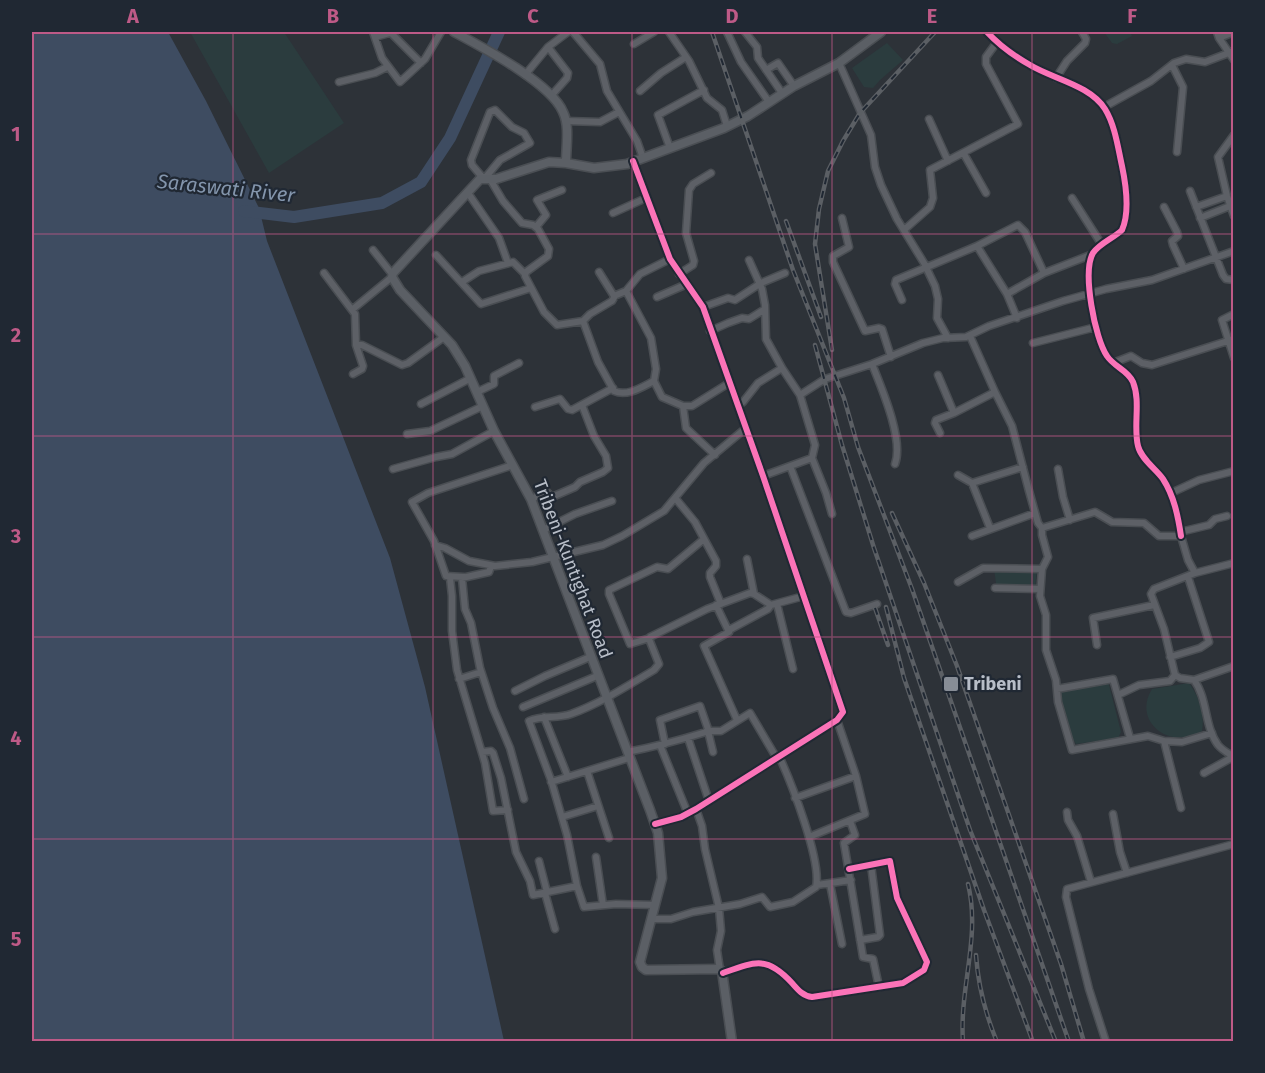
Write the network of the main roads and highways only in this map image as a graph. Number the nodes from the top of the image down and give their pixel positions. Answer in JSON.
{"nodes":[{"id":1,"x":454,"y":32,"type":"edge"},
{"id":2,"x":881,"y":32,"type":"edge"},
{"id":3,"x":566,"y":163,"type":"junction"},
{"id":4,"x":732,"y":1041,"type":"edge"}],
"edges":[{"from":1,"to":3,"type":"main road"},
{"from":2,"to":3,"type":"main road"},
{"from":3,"to":4,"type":"main road","name":"Tribeni-Kuntighat Road"}]}
